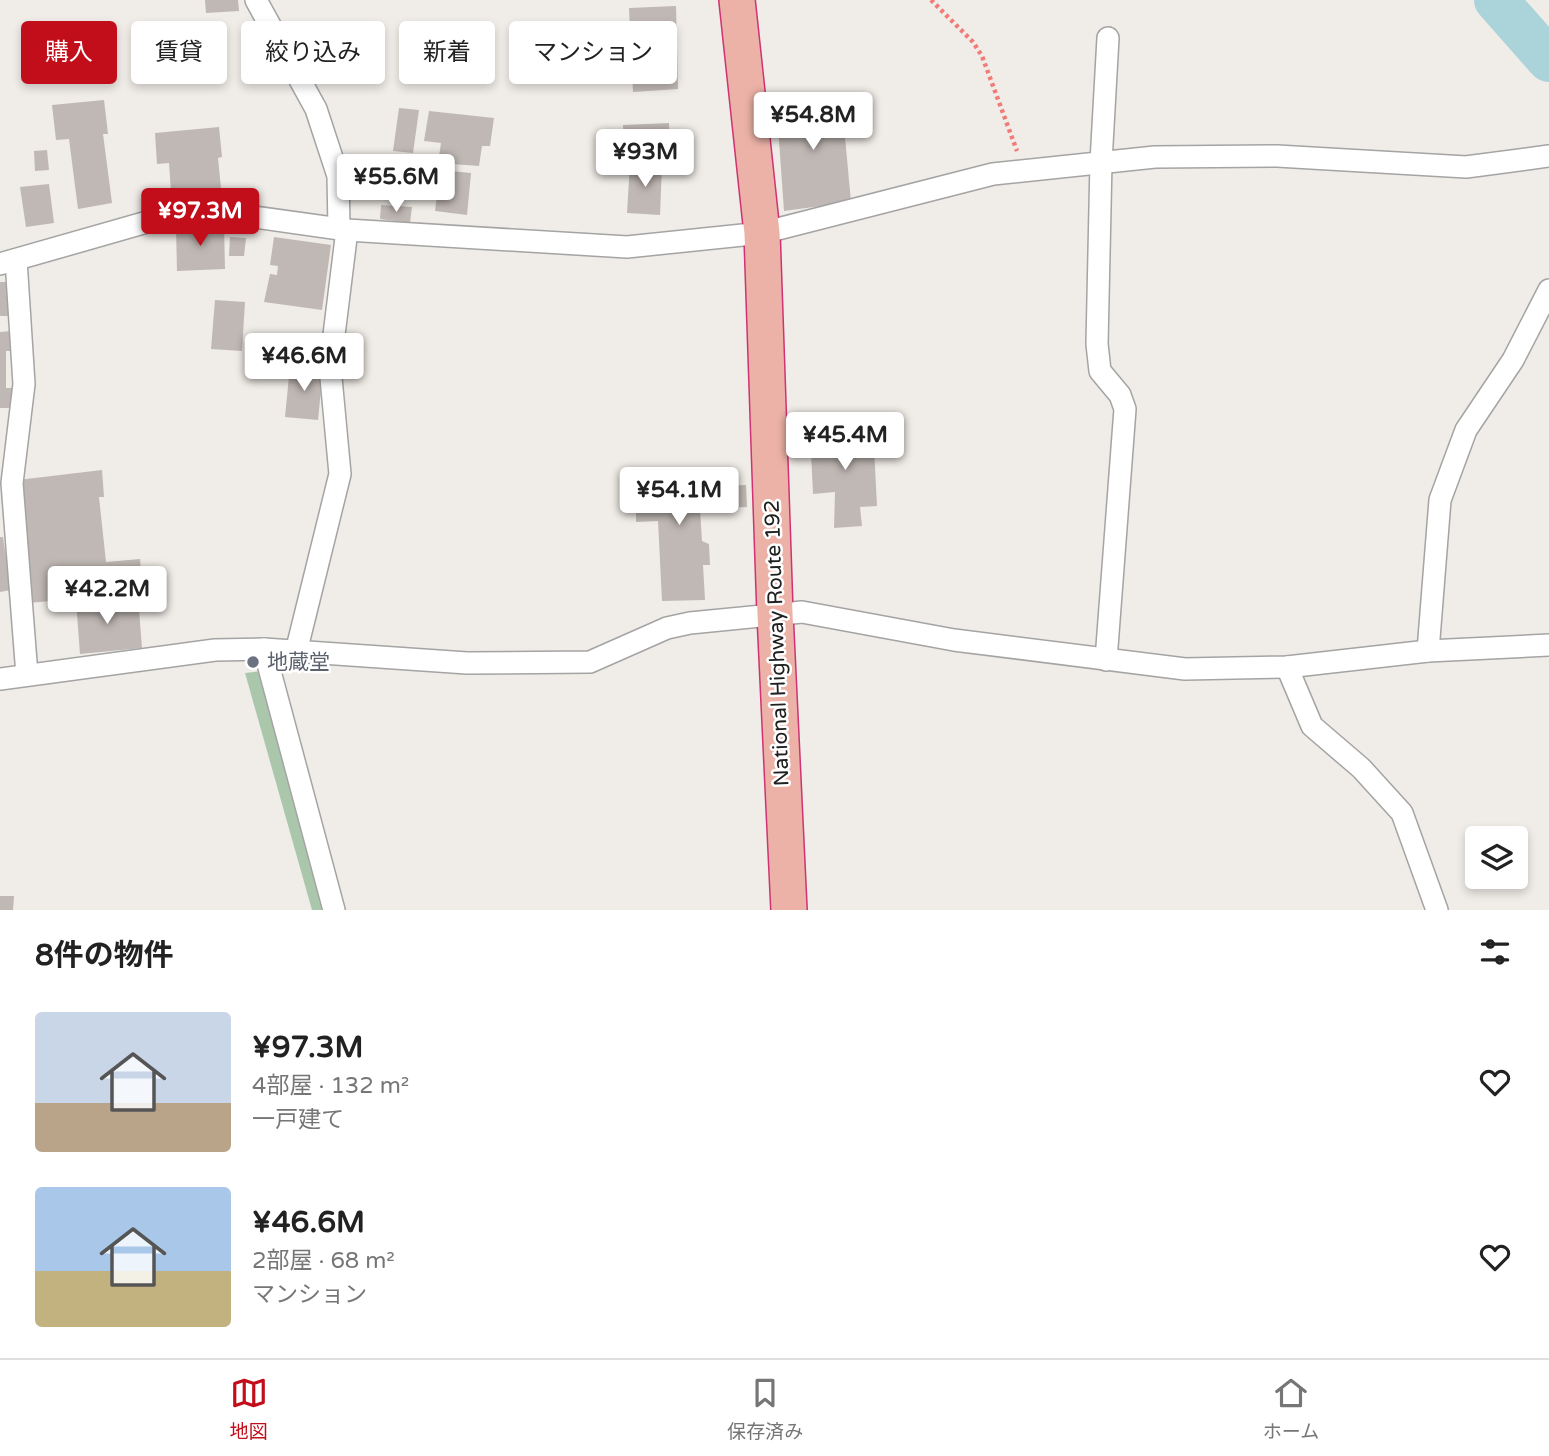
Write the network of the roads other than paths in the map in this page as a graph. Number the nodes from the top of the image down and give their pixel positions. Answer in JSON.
{"nodes":[{"id":1,"x":256,"y":0,"type":"edge"},
{"id":2,"x":737,"y":0,"type":"edge"},
{"id":3,"x":1108,"y":38,"type":"dead end"},
{"id":4,"x":1549,"y":156,"type":"edge"},
{"id":5,"x":1101,"y":162,"type":"junction"},
{"id":6,"x":343,"y":229,"type":"junction"},
{"id":7,"x":762,"y":233,"type":"junction"},
{"id":8,"x":8,"y":262,"type":"edge"},
{"id":9,"x":1549,"y":290,"type":"edge"},
{"id":10,"x":775,"y":614,"type":"junction"},
{"id":11,"x":1549,"y":645,"type":"edge"},
{"id":12,"x":264,"y":649,"type":"junction"},
{"id":13,"x":1428,"y":651,"type":"junction"},
{"id":14,"x":296,"y":652,"type":"junction"},
{"id":15,"x":1106,"y":660,"type":"junction"},
{"id":16,"x":1287,"y":667,"type":"junction"},
{"id":17,"x":27,"y":676,"type":"junction"},
{"id":18,"x":0,"y":679,"type":"edge"},
{"id":19,"x":334,"y":910,"type":"edge"},
{"id":20,"x":789,"y":910,"type":"edge"},
{"id":21,"x":1437,"y":910,"type":"edge"}],
"edges":[{"from":1,"to":6,"type":"street"},
{"from":2,"to":7,"type":"highway","name":"National Highway Route 192"},
{"from":3,"to":5,"type":"street"},
{"from":4,"to":5,"type":"street"},
{"from":5,"to":7,"type":"street"},
{"from":5,"to":15,"type":"street"},
{"from":6,"to":7,"type":"street"},
{"from":6,"to":8,"type":"street"},
{"from":6,"to":14,"type":"street"},
{"from":7,"to":10,"type":"highway","name":"National Highway Route 192"},
{"from":8,"to":17,"type":"street"},
{"from":9,"to":13,"type":"street"},
{"from":10,"to":14,"type":"street"},
{"from":10,"to":15,"type":"street"},
{"from":10,"to":20,"type":"highway","name":"National Highway Route 192"},
{"from":11,"to":13,"type":"street"},
{"from":12,"to":14,"type":"street"},
{"from":12,"to":17,"type":"street"},
{"from":12,"to":19,"type":"street"},
{"from":13,"to":16,"type":"street"},
{"from":15,"to":16,"type":"street"},
{"from":16,"to":21,"type":"street"},
{"from":17,"to":18,"type":"street"}]}
